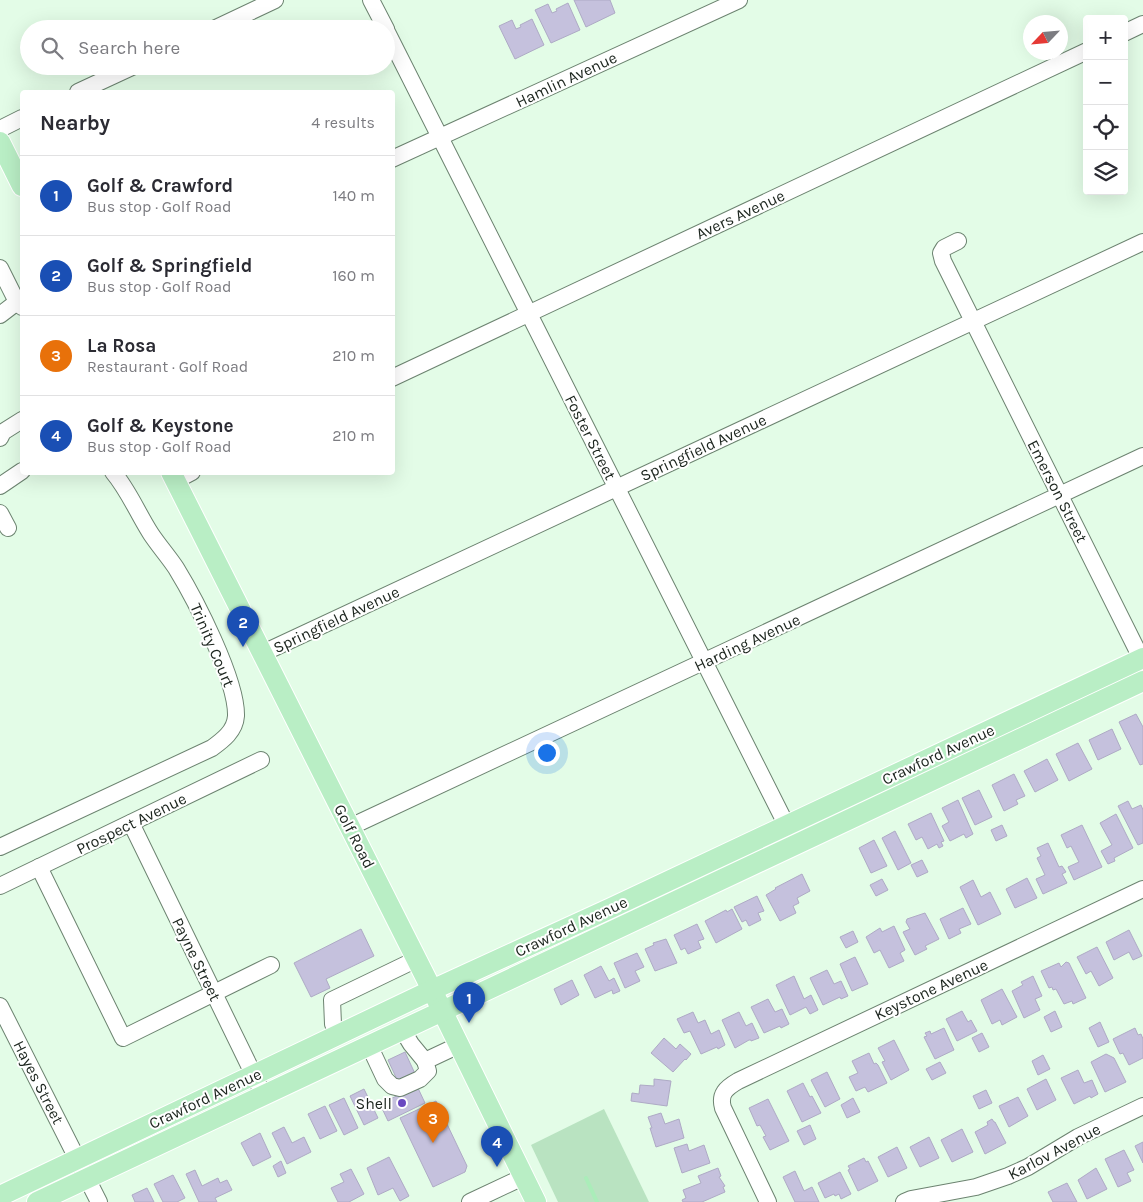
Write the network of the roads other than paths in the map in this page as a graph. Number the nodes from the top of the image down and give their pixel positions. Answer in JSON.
{"nodes":[{"id":1,"x":275,"y":0,"type":"edge"},
{"id":2,"x":371,"y":0,"type":"edge"},
{"id":3,"x":739,"y":0,"type":"edge"},
{"id":4,"x":233,"y":20,"type":"edge"},
{"id":5,"x":381,"y":20,"type":"edge"},
{"id":6,"x":1143,"y":24,"type":"edge"},
{"id":7,"x":1128,"y":31,"type":"edge"},
{"id":8,"x":395,"y":47,"type":"edge"},
{"id":9,"x":1083,"y":53,"type":"edge"},
{"id":10,"x":115,"y":75,"type":"edge"},
{"id":11,"x":82,"y":90,"type":"edge"},
{"id":12,"x":20,"y":119,"type":"edge"},
{"id":13,"x":0,"y":129,"type":"edge"},
{"id":14,"x":440,"y":137,"type":"junction"},
{"id":15,"x":0,"y":142,"type":"edge"},
{"id":16,"x":395,"y":158,"type":"edge"},
{"id":17,"x":20,"y":182,"type":"edge"},
{"id":18,"x":958,"y":241,"type":"dead end"},
{"id":19,"x":1143,"y":242,"type":"edge"},
{"id":20,"x":0,"y":268,"type":"edge"},
{"id":21,"x":20,"y":304,"type":"edge"},
{"id":22,"x":529,"y":313,"type":"junction"},
{"id":23,"x":0,"y":315,"type":"edge"},
{"id":24,"x":972,"y":321,"type":"junction"},
{"id":25,"x":395,"y":377,"type":"edge"},
{"id":26,"x":20,"y":421,"type":"edge"},
{"id":27,"x":0,"y":438,"type":"edge"},
{"id":28,"x":1143,"y":456,"type":"edge"},
{"id":29,"x":20,"y":472,"type":"edge"},
{"id":30,"x":115,"y":475,"type":"edge"},
{"id":31,"x":180,"y":475,"type":"edge"},
{"id":32,"x":2,"y":479,"type":"edge"},
{"id":33,"x":617,"y":488,"type":"junction"},
{"id":34,"x":1060,"y":496,"type":"junction"},
{"id":35,"x":0,"y":513,"type":"edge"},
{"id":36,"x":8,"y":528,"type":"dead end"},
{"id":37,"x":262,"y":653,"type":"junction"},
{"id":38,"x":1143,"y":660,"type":"edge"},
{"id":39,"x":704,"y":662,"type":"junction"},
{"id":40,"x":1143,"y":681,"type":"edge"},
{"id":41,"x":261,"y":760,"type":"dead end"},
{"id":42,"x":131,"y":823,"type":"junction"},
{"id":43,"x":787,"y":825,"type":"junction"},
{"id":44,"x":350,"y":827,"type":"junction"},
{"id":45,"x":797,"y":845,"type":"junction"},
{"id":46,"x":0,"y":847,"type":"edge"},
{"id":47,"x":39,"y":867,"type":"junction"},
{"id":48,"x":0,"y":886,"type":"edge"},
{"id":49,"x":1143,"y":889,"type":"edge"},
{"id":50,"x":417,"y":959,"type":"junction"},
{"id":51,"x":271,"y":965,"type":"dead end"},
{"id":52,"x":432,"y":990,"type":"junction"},
{"id":53,"x":214,"y":993,"type":"junction"},
{"id":54,"x":0,"y":1006,"type":"edge"},
{"id":55,"x":442,"y":1010,"type":"junction"},
{"id":56,"x":402,"y":1029,"type":"junction"},
{"id":57,"x":338,"y":1034,"type":"junction"},
{"id":58,"x":368,"y":1045,"type":"junction"},
{"id":59,"x":459,"y":1045,"type":"junction"},
{"id":60,"x":425,"y":1061,"type":"junction"},
{"id":61,"x":254,"y":1075,"type":"junction"},
{"id":62,"x":263,"y":1094,"type":"junction"},
{"id":63,"x":1143,"y":1106,"type":"edge"},
{"id":64,"x":78,"y":1159,"type":"junction"},
{"id":65,"x":523,"y":1177,"type":"junction"},
{"id":66,"x":87,"y":1178,"type":"junction"},
{"id":67,"x":0,"y":1196,"type":"edge"},
{"id":68,"x":37,"y":1202,"type":"edge"},
{"id":69,"x":99,"y":1202,"type":"edge"},
{"id":70,"x":470,"y":1202,"type":"edge"},
{"id":71,"x":536,"y":1202,"type":"edge"},
{"id":72,"x":768,"y":1202,"type":"edge"},
{"id":73,"x":904,"y":1202,"type":"edge"}],
"edges":[{"from":1,"to":4,"type":"street"},
{"from":2,"to":5,"type":"street","name":"Foster Street"},
{"from":3,"to":14,"type":"street","name":"Hamlin Avenue"},
{"from":6,"to":7,"type":"street"},
{"from":8,"to":14,"type":"street","name":"Foster Street"},
{"from":9,"to":22,"type":"street","name":"Avers Avenue"},
{"from":10,"to":11,"type":"street"},
{"from":12,"to":13,"type":"street"},
{"from":14,"to":16,"type":"street","name":"Hamlin Avenue"},
{"from":14,"to":22,"type":"street","name":"Foster Street"},
{"from":15,"to":17,"type":"main road"},
{"from":18,"to":24,"type":"street","name":"Emerson Street"},
{"from":19,"to":24,"type":"street","name":"Springfield Avenue"},
{"from":20,"to":21,"type":"street"},
{"from":21,"to":23,"type":"street"},
{"from":22,"to":25,"type":"street","name":"Avers Avenue"},
{"from":22,"to":33,"type":"street","name":"Foster Street"},
{"from":24,"to":33,"type":"street","name":"Springfield Avenue"},
{"from":24,"to":34,"type":"street","name":"Emerson Street"},
{"from":26,"to":27,"type":"street"},
{"from":28,"to":34,"type":"street","name":"Harding Avenue"},
{"from":29,"to":32,"type":"street"},
{"from":30,"to":46,"type":"street","name":"Trinity Court"},
{"from":31,"to":37,"type":"main road","name":"Golf Road"},
{"from":33,"to":37,"type":"street","name":"Springfield Avenue"},
{"from":33,"to":39,"type":"street","name":"Foster Street"},
{"from":34,"to":38,"type":"street","name":"Emerson Street"},
{"from":34,"to":39,"type":"street","name":"Harding Avenue"},
{"from":35,"to":36,"type":"street"},
{"from":37,"to":44,"type":"main road","name":"Golf Road"},
{"from":38,"to":43,"type":"main road","name":"Crawford Avenue"},
{"from":39,"to":43,"type":"street","name":"Foster Street"},
{"from":39,"to":44,"type":"street","name":"Harding Avenue"},
{"from":40,"to":45,"type":"main road","name":"Crawford Avenue"},
{"from":41,"to":42,"type":"street","name":"Prospect Avenue"},
{"from":42,"to":47,"type":"street","name":"Prospect Avenue"},
{"from":42,"to":53,"type":"street","name":"Payne Street"},
{"from":43,"to":45,"type":"street","name":"Foster Street"},
{"from":43,"to":52,"type":"main road","name":"Crawford Avenue"},
{"from":44,"to":50,"type":"main road","name":"Golf Road"},
{"from":45,"to":55,"type":"main road","name":"Crawford Avenue"},
{"from":47,"to":48,"type":"street","name":"Prospect Avenue"},
{"from":47,"to":53,"type":"street"},
{"from":49,"to":72,"type":"street","name":"Keystone Avenue"},
{"from":50,"to":52,"type":"main road","name":"Golf Road"},
{"from":50,"to":57,"type":"street"},
{"from":51,"to":53,"type":"street"},
{"from":52,"to":55,"type":"main road","name":"Golf Road"},
{"from":52,"to":57,"type":"main road","name":"Crawford Avenue"},
{"from":53,"to":61,"type":"street","name":"Payne Street"},
{"from":54,"to":64,"type":"street","name":"Hayes Street"},
{"from":55,"to":56,"type":"main road","name":"Crawford Avenue"},
{"from":55,"to":59,"type":"main road","name":"Golf Road"},
{"from":56,"to":58,"type":"main road","name":"Crawford Avenue"},
{"from":56,"to":60,"type":"street"},
{"from":57,"to":61,"type":"main road","name":"Crawford Avenue"},
{"from":58,"to":60,"type":"street"},
{"from":58,"to":62,"type":"main road","name":"Crawford Avenue"},
{"from":59,"to":60,"type":"street"},
{"from":59,"to":65,"type":"main road","name":"Golf Road"},
{"from":61,"to":62,"type":"street","name":"Payne Street"},
{"from":61,"to":64,"type":"main road","name":"Crawford Avenue"},
{"from":62,"to":66,"type":"main road","name":"Crawford Avenue"},
{"from":63,"to":73,"type":"street","name":"Karlov Avenue"},
{"from":64,"to":66,"type":"street"},
{"from":64,"to":67,"type":"main road","name":"Crawford Avenue"},
{"from":65,"to":70,"type":"street"},
{"from":65,"to":71,"type":"main road","name":"Golf Road"},
{"from":66,"to":68,"type":"main road","name":"Crawford Avenue"},
{"from":66,"to":69,"type":"street"}]}
